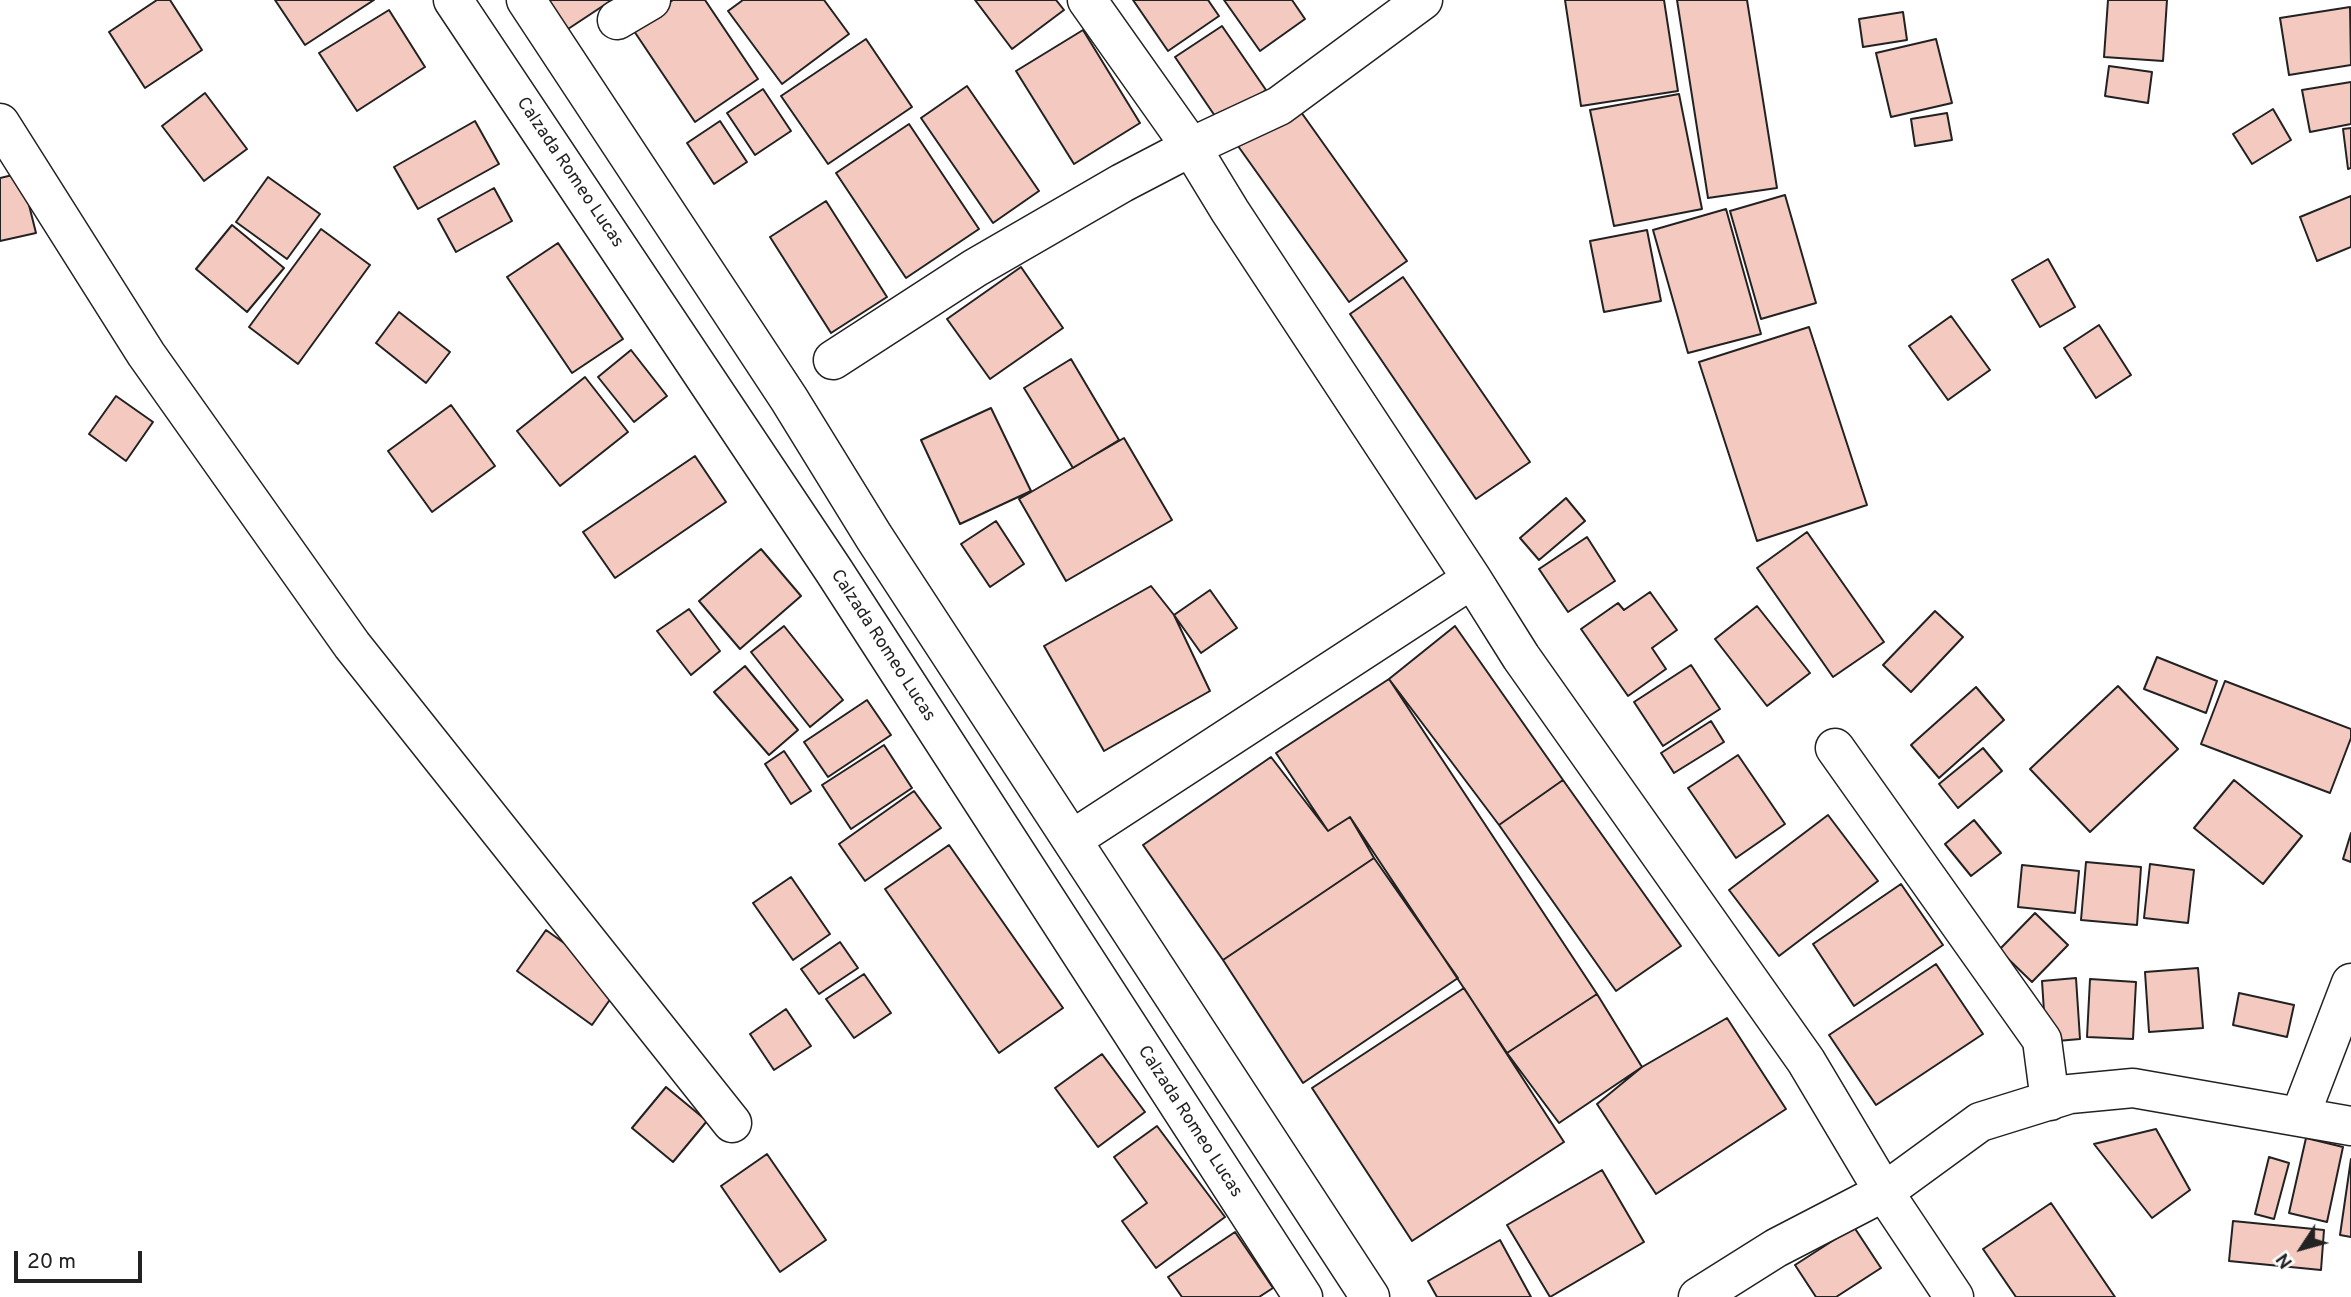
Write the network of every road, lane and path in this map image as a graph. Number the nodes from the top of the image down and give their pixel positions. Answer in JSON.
{"nodes":[{"id":1,"x":453,"y":0,"type":"edge"},
{"id":2,"x":526,"y":0,"type":"edge"},
{"id":3,"x":651,"y":0,"type":"edge"},
{"id":4,"x":1087,"y":0,"type":"edge"},
{"id":5,"x":1423,"y":0,"type":"edge"},
{"id":6,"x":617,"y":20,"type":"dead end"},
{"id":7,"x":0,"y":123,"type":"edge"},
{"id":8,"x":1191,"y":147,"type":"junction"},
{"id":9,"x":833,"y":360,"type":"dead end"},
{"id":10,"x":1472,"y":579,"type":"junction"},
{"id":11,"x":1835,"y":748,"type":"dead end"},
{"id":12,"x":1073,"y":839,"type":"junction"},
{"id":13,"x":2351,"y":983,"type":"edge"},
{"id":14,"x":2050,"y":1101,"type":"junction"},
{"id":15,"x":2300,"y":1116,"type":"junction"},
{"id":16,"x":732,"y":1123,"type":"dead end"},
{"id":17,"x":2351,"y":1126,"type":"edge"},
{"id":18,"x":1884,"y":1192,"type":"junction"},
{"id":19,"x":1303,"y":1297,"type":"edge"},
{"id":20,"x":1370,"y":1297,"type":"edge"},
{"id":21,"x":1698,"y":1297,"type":"edge"},
{"id":22,"x":1954,"y":1297,"type":"edge"}],
"edges":[{"from":1,"to":19,"type":"street","name":"Calzada Romeo Lucas"},
{"from":2,"to":12,"type":"street"},
{"from":3,"to":6,"type":"street"},
{"from":4,"to":8,"type":"street"},
{"from":5,"to":8,"type":"street"},
{"from":7,"to":16,"type":"street"},
{"from":8,"to":9,"type":"street"},
{"from":8,"to":10,"type":"street"},
{"from":10,"to":12,"type":"street"},
{"from":10,"to":18,"type":"street"},
{"from":11,"to":14,"type":"street"},
{"from":12,"to":20,"type":"street"},
{"from":13,"to":15,"type":"street"},
{"from":14,"to":15,"type":"street"},
{"from":14,"to":18,"type":"street"},
{"from":15,"to":17,"type":"street"},
{"from":18,"to":21,"type":"street"},
{"from":18,"to":22,"type":"street"}]}
